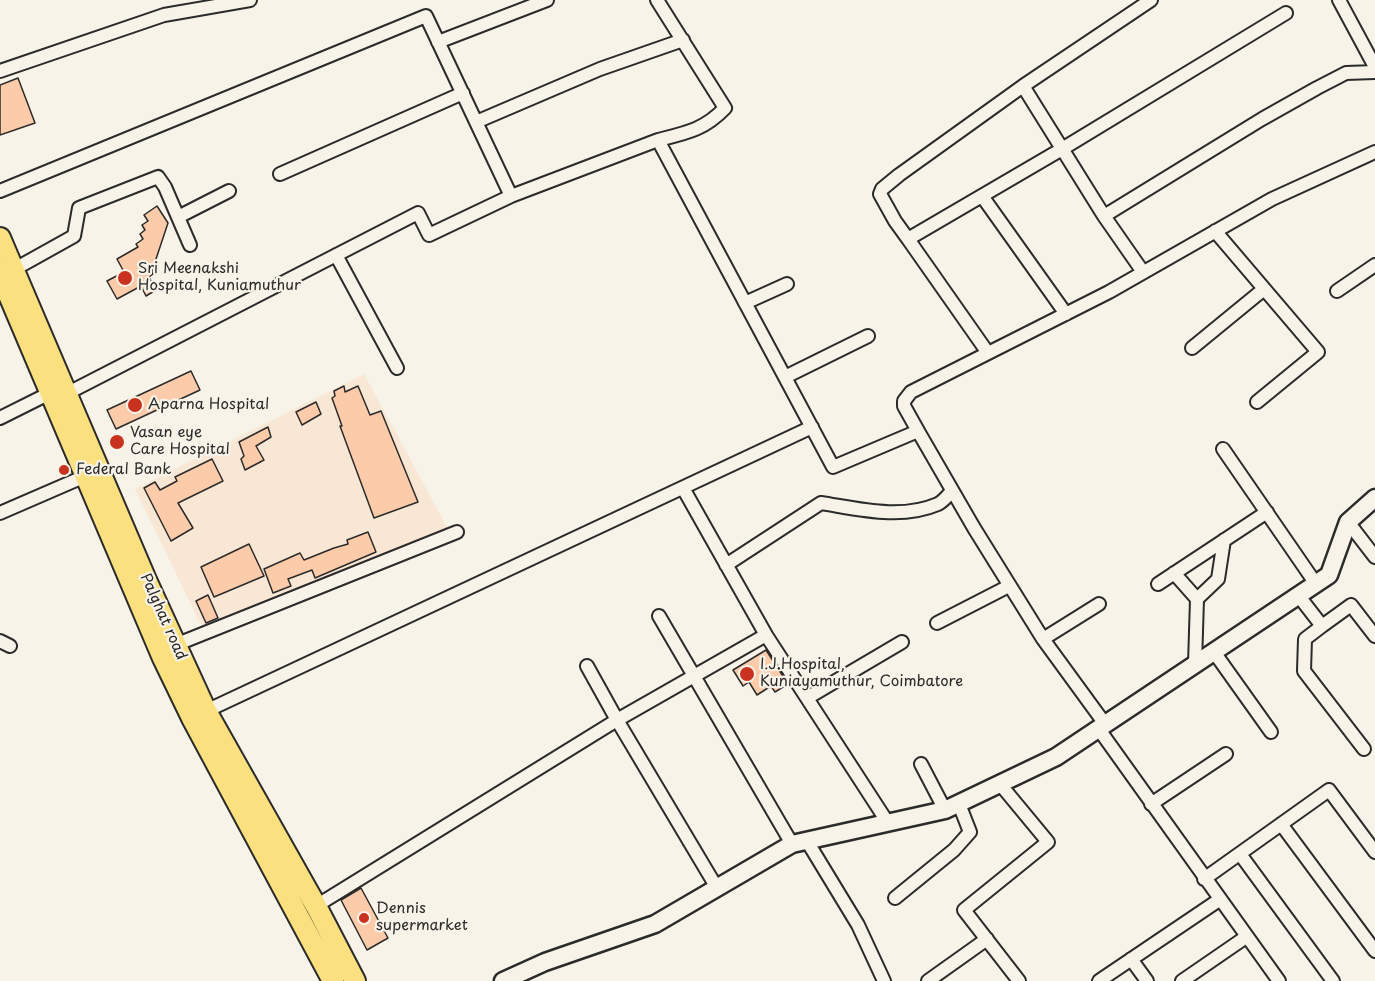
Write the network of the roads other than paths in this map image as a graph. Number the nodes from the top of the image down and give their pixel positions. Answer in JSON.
{"nodes":[{"id":1,"x":250,"y":0,"type":"edge"},
{"id":2,"x":547,"y":0,"type":"edge"},
{"id":3,"x":657,"y":0,"type":"edge"},
{"id":4,"x":1151,"y":0,"type":"edge"},
{"id":5,"x":1339,"y":0,"type":"edge"},
{"id":6,"x":1286,"y":13,"type":"dead end"},
{"id":7,"x":683,"y":39,"type":"junction"},
{"id":8,"x":438,"y":42,"type":"junction"},
{"id":9,"x":1375,"y":67,"type":"edge"},
{"id":10,"x":0,"y":71,"type":"edge"},
{"id":11,"x":1375,"y":72,"type":"edge"},
{"id":12,"x":1023,"y":86,"type":"junction"},
{"id":13,"x":463,"y":93,"type":"junction"},
{"id":14,"x":476,"y":122,"type":"junction"},
{"id":15,"x":658,"y":140,"type":"junction"},
{"id":16,"x":1062,"y":149,"type":"junction"},
{"id":17,"x":1375,"y":152,"type":"edge"},
{"id":18,"x":280,"y":174,"type":"dead end"},
{"id":19,"x":229,"y":191,"type":"dead end"},
{"id":20,"x":0,"y":192,"type":"edge"},
{"id":21,"x":511,"y":196,"type":"junction"},
{"id":22,"x":982,"y":196,"type":"junction"},
{"id":23,"x":1104,"y":216,"type":"junction"},
{"id":24,"x":178,"y":217,"type":"junction"},
{"id":25,"x":1215,"y":231,"type":"junction"},
{"id":26,"x":0,"y":238,"type":"edge"},
{"id":27,"x":908,"y":239,"type":"junction"},
{"id":28,"x":190,"y":245,"type":"dead end"},
{"id":29,"x":336,"y":255,"type":"junction"},
{"id":30,"x":1375,"y":265,"type":"edge"},
{"id":31,"x":1143,"y":272,"type":"junction"},
{"id":32,"x":5,"y":283,"type":"edge"},
{"id":33,"x":787,"y":284,"type":"dead end"},
{"id":34,"x":1264,"y":289,"type":"junction"},
{"id":35,"x":1337,"y":291,"type":"dead end"},
{"id":36,"x":745,"y":303,"type":"junction"},
{"id":37,"x":1066,"y":314,"type":"junction"},
{"id":38,"x":868,"y":336,"type":"dead end"},
{"id":39,"x":1192,"y":348,"type":"dead end"},
{"id":40,"x":988,"y":352,"type":"junction"},
{"id":41,"x":397,"y":368,"type":"dead end"},
{"id":42,"x":784,"y":377,"type":"junction"},
{"id":43,"x":58,"y":393,"type":"junction"},
{"id":44,"x":1257,"y":402,"type":"dead end"},
{"id":45,"x":0,"y":418,"type":"edge"},
{"id":46,"x":812,"y":428,"type":"junction"},
{"id":47,"x":918,"y":431,"type":"junction"},
{"id":48,"x":1223,"y":449,"type":"dead end"},
{"id":49,"x":92,"y":473,"type":"junction"},
{"id":50,"x":683,"y":489,"type":"junction"},
{"id":51,"x":952,"y":491,"type":"junction"},
{"id":52,"x":1375,"y":498,"type":"edge"},
{"id":53,"x":1267,"y":512,"type":"junction"},
{"id":54,"x":0,"y":513,"type":"edge"},
{"id":55,"x":1348,"y":522,"type":"junction"},
{"id":56,"x":457,"y":532,"type":"dead end"},
{"id":57,"x":1224,"y":540,"type":"junction"},
{"id":58,"x":1375,"y":557,"type":"edge"},
{"id":59,"x":726,"y":565,"type":"junction"},
{"id":60,"x":1174,"y":573,"type":"junction"},
{"id":61,"x":1158,"y":584,"type":"dead end"},
{"id":62,"x":1316,"y":584,"type":"junction"},
{"id":63,"x":1010,"y":586,"type":"junction"},
{"id":64,"x":1299,"y":595,"type":"junction"},
{"id":65,"x":1197,"y":599,"type":"junction"},
{"id":66,"x":1099,"y":604,"type":"dead end"},
{"id":67,"x":659,"y":616,"type":"dead end"},
{"id":68,"x":937,"y":623,"type":"dead end"},
{"id":69,"x":1322,"y":626,"type":"junction"},
{"id":70,"x":766,"y":635,"type":"junction"},
{"id":71,"x":1375,"y":636,"type":"edge"},
{"id":72,"x":1043,"y":639,"type":"junction"},
{"id":73,"x":902,"y":642,"type":"dead end"},
{"id":74,"x":175,"y":645,"type":"junction"},
{"id":75,"x":1214,"y":652,"type":"junction"},
{"id":76,"x":1195,"y":664,"type":"junction"},
{"id":77,"x":587,"y":666,"type":"dead end"},
{"id":78,"x":694,"y":676,"type":"junction"},
{"id":79,"x":807,"y":698,"type":"junction"},
{"id":80,"x":206,"y":711,"type":"junction"},
{"id":81,"x":616,"y":720,"type":"junction"},
{"id":82,"x":1101,"y":726,"type":"junction"},
{"id":83,"x":1271,"y":732,"type":"dead end"},
{"id":84,"x":1364,"y":749,"type":"dead end"},
{"id":85,"x":1226,"y":754,"type":"dead end"},
{"id":86,"x":921,"y":764,"type":"dead end"},
{"id":87,"x":1000,"y":784,"type":"junction"},
{"id":88,"x":1151,"y":804,"type":"junction"},
{"id":89,"x":952,"y":807,"type":"junction"},
{"id":90,"x":888,"y":823,"type":"junction"},
{"id":91,"x":1281,"y":824,"type":"junction"},
{"id":92,"x":800,"y":842,"type":"junction"},
{"id":93,"x":1375,"y":852,"type":"edge"},
{"id":94,"x":1240,"y":854,"type":"junction"},
{"id":95,"x":1204,"y":879,"type":"junction"},
{"id":96,"x":717,"y":888,"type":"junction"},
{"id":97,"x":895,"y":898,"type":"dead end"},
{"id":98,"x":1219,"y":900,"type":"junction"},
{"id":99,"x":316,"y":906,"type":"junction"},
{"id":100,"x":1246,"y":937,"type":"junction"},
{"id":101,"x":987,"y":939,"type":"junction"},
{"id":102,"x":1375,"y":951,"type":"edge"},
{"id":103,"x":1131,"y":959,"type":"junction"},
{"id":104,"x":1196,"y":977,"type":"edge"},
{"id":105,"x":333,"y":981,"type":"edge"},
{"id":106,"x":355,"y":981,"type":"edge"},
{"id":107,"x":502,"y":981,"type":"edge"},
{"id":108,"x":884,"y":981,"type":"edge"},
{"id":109,"x":928,"y":981,"type":"edge"},
{"id":110,"x":1019,"y":981,"type":"edge"},
{"id":111,"x":1099,"y":981,"type":"edge"},
{"id":112,"x":1147,"y":981,"type":"edge"},
{"id":113,"x":1182,"y":981,"type":"edge"},
{"id":114,"x":1279,"y":981,"type":"edge"},
{"id":115,"x":1334,"y":981,"type":"edge"}],
"edges":[{"from":1,"to":10,"type":"street"},
{"from":2,"to":8,"type":"street"},
{"from":3,"to":7,"type":"street"},
{"from":4,"to":12,"type":"street"},
{"from":5,"to":9,"type":"street"},
{"from":6,"to":16,"type":"street"},
{"from":7,"to":14,"type":"street"},
{"from":7,"to":15,"type":"street"},
{"from":8,"to":13,"type":"street"},
{"from":8,"to":20,"type":"street"},
{"from":11,"to":23,"type":"street"},
{"from":12,"to":16,"type":"street"},
{"from":12,"to":27,"type":"street"},
{"from":13,"to":14,"type":"street"},
{"from":13,"to":18,"type":"street"},
{"from":14,"to":21,"type":"street"},
{"from":15,"to":21,"type":"street"},
{"from":15,"to":36,"type":"street"},
{"from":16,"to":22,"type":"street"},
{"from":16,"to":23,"type":"street"},
{"from":17,"to":25,"type":"street"},
{"from":19,"to":24,"type":"street"},
{"from":21,"to":29,"type":"street"},
{"from":22,"to":27,"type":"street"},
{"from":22,"to":37,"type":"street"},
{"from":23,"to":31,"type":"street"},
{"from":24,"to":28,"type":"street"},
{"from":24,"to":32,"type":"street"},
{"from":25,"to":31,"type":"street"},
{"from":25,"to":34,"type":"street"},
{"from":26,"to":32,"type":"main road","name":"Palghat road"},
{"from":27,"to":40,"type":"street"},
{"from":29,"to":41,"type":"street"},
{"from":29,"to":43,"type":"street"},
{"from":30,"to":35,"type":"street"},
{"from":31,"to":37,"type":"street"},
{"from":32,"to":43,"type":"main road","name":"Palghat road"},
{"from":33,"to":36,"type":"street"},
{"from":34,"to":39,"type":"street"},
{"from":34,"to":44,"type":"street"},
{"from":36,"to":42,"type":"street"},
{"from":37,"to":40,"type":"street"},
{"from":38,"to":42,"type":"street"},
{"from":40,"to":47,"type":"street"},
{"from":42,"to":46,"type":"street"},
{"from":43,"to":45,"type":"street"},
{"from":43,"to":49,"type":"main road","name":"Palghat road"},
{"from":46,"to":47,"type":"street"},
{"from":46,"to":50,"type":"street"},
{"from":47,"to":51,"type":"street"},
{"from":48,"to":53,"type":"street"},
{"from":49,"to":54,"type":"street"},
{"from":49,"to":74,"type":"main road","name":"Palghat road"},
{"from":49,"to":105,"type":"main road","name":"Palghat road"},
{"from":50,"to":59,"type":"street"},
{"from":50,"to":80,"type":"street"},
{"from":51,"to":59,"type":"street"},
{"from":51,"to":63,"type":"street"},
{"from":52,"to":55,"type":"street"},
{"from":53,"to":57,"type":"street"},
{"from":53,"to":62,"type":"street"},
{"from":55,"to":58,"type":"street"},
{"from":55,"to":62,"type":"street"},
{"from":56,"to":74,"type":"street"},
{"from":57,"to":60,"type":"street"},
{"from":57,"to":65,"type":"street"},
{"from":59,"to":70,"type":"street"},
{"from":60,"to":61,"type":"street"},
{"from":60,"to":65,"type":"street"},
{"from":62,"to":64,"type":"street"},
{"from":63,"to":68,"type":"street"},
{"from":63,"to":72,"type":"street"},
{"from":64,"to":69,"type":"street"},
{"from":64,"to":75,"type":"street"},
{"from":65,"to":76,"type":"street"},
{"from":66,"to":72,"type":"street"},
{"from":67,"to":78,"type":"street"},
{"from":69,"to":71,"type":"street"},
{"from":69,"to":84,"type":"street"},
{"from":70,"to":78,"type":"street"},
{"from":70,"to":79,"type":"street"},
{"from":72,"to":82,"type":"street"},
{"from":73,"to":79,"type":"street"},
{"from":74,"to":80,"type":"main road","name":"Palghat road"},
{"from":75,"to":76,"type":"street"},
{"from":75,"to":83,"type":"street"},
{"from":76,"to":82,"type":"street"},
{"from":77,"to":81,"type":"street"},
{"from":78,"to":81,"type":"street"},
{"from":78,"to":92,"type":"street"},
{"from":79,"to":90,"type":"street"},
{"from":80,"to":99,"type":"main road","name":"Palghat road"},
{"from":81,"to":96,"type":"street"},
{"from":81,"to":99,"type":"street"},
{"from":82,"to":87,"type":"street"},
{"from":82,"to":88,"type":"street"},
{"from":85,"to":88,"type":"street"},
{"from":86,"to":89,"type":"street"},
{"from":87,"to":89,"type":"street"},
{"from":87,"to":101,"type":"street"},
{"from":88,"to":95,"type":"street"},
{"from":89,"to":90,"type":"street"},
{"from":89,"to":97,"type":"street"},
{"from":90,"to":92,"type":"street"},
{"from":91,"to":93,"type":"street"},
{"from":91,"to":94,"type":"street"},
{"from":91,"to":102,"type":"street"},
{"from":92,"to":96,"type":"street"},
{"from":92,"to":108,"type":"street"},
{"from":94,"to":95,"type":"street"},
{"from":94,"to":115,"type":"street"},
{"from":95,"to":98,"type":"street"},
{"from":96,"to":107,"type":"street"},
{"from":98,"to":100,"type":"street"},
{"from":98,"to":103,"type":"street"},
{"from":99,"to":106,"type":"main road","name":"Palghat road"},
{"from":100,"to":104,"type":"street"},
{"from":100,"to":114,"type":"street"},
{"from":101,"to":109,"type":"street"},
{"from":101,"to":110,"type":"street"},
{"from":103,"to":111,"type":"street"},
{"from":103,"to":112,"type":"street"},
{"from":104,"to":113,"type":"street"}]}
